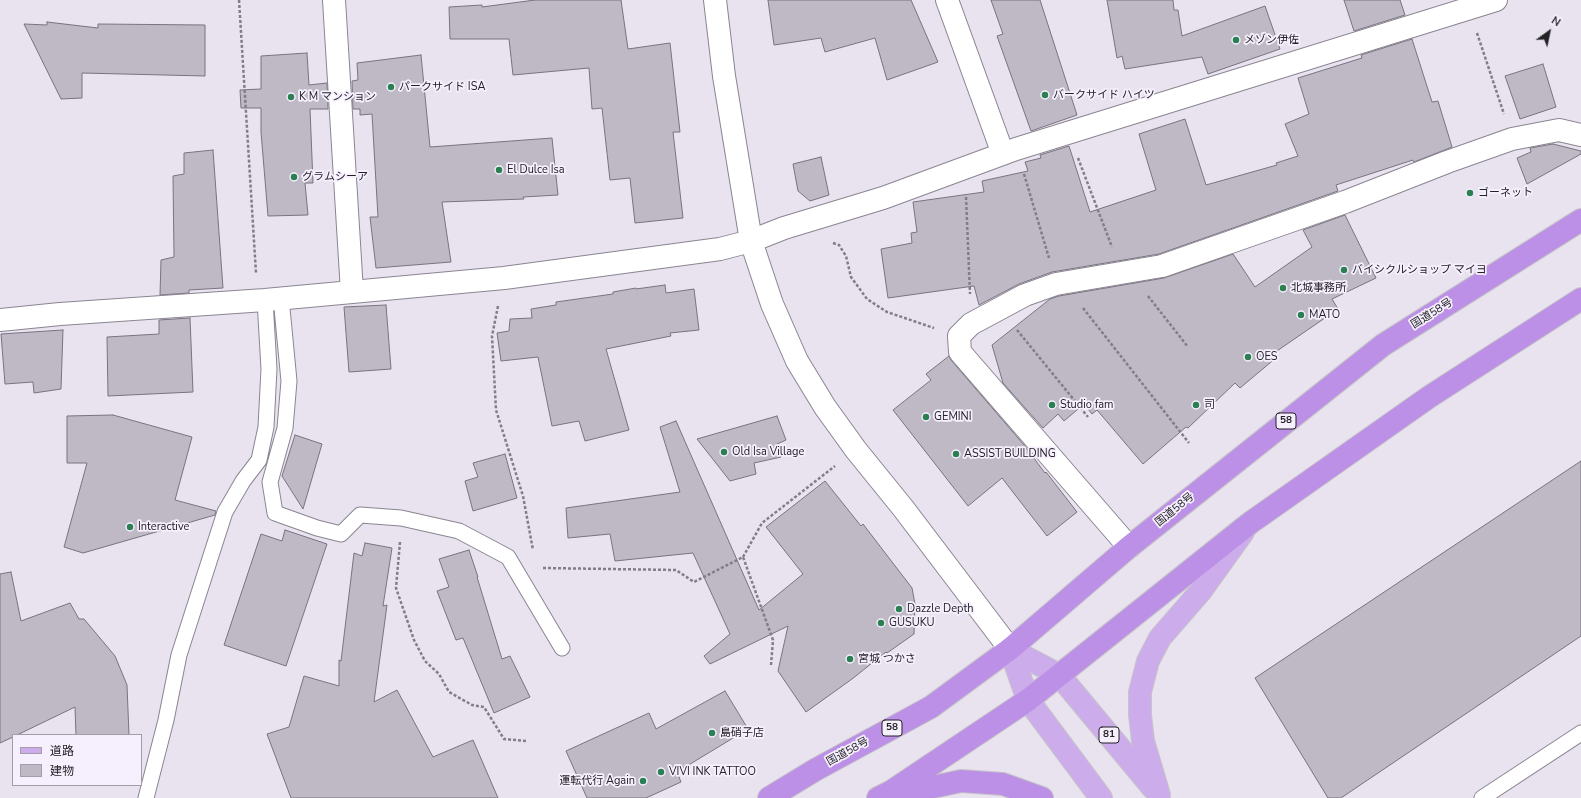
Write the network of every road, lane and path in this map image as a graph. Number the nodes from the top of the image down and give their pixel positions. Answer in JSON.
{"nodes":[{"id":1,"x":239,"y":0,"type":"edge"},
{"id":2,"x":334,"y":0,"type":"edge"},
{"id":3,"x":715,"y":0,"type":"edge"},
{"id":4,"x":947,"y":0,"type":"edge"},
{"id":5,"x":1496,"y":0,"type":"edge"},
{"id":6,"x":1469,"y":8,"type":"junction"},
{"id":7,"x":1069,"y":133,"type":"junction"},
{"id":8,"x":1581,"y":135,"type":"edge"},
{"id":9,"x":1512,"y":139,"type":"junction"},
{"id":10,"x":1010,"y":151,"type":"junction"},
{"id":11,"x":965,"y":168,"type":"junction"},
{"id":12,"x":1581,"y":220,"type":"edge"},
{"id":13,"x":751,"y":241,"type":"junction"},
{"id":14,"x":832,"y":242,"type":"dead end"},
{"id":15,"x":1049,"y":259,"type":"dead end"},
{"id":16,"x":1126,"y":272,"type":"junction"},
{"id":17,"x":504,"y":278,"type":"junction"},
{"id":18,"x":1064,"y":284,"type":"junction"},
{"id":19,"x":352,"y":292,"type":"junction"},
{"id":20,"x":1581,"y":299,"type":"edge"},
{"id":21,"x":268,"y":300,"type":"junction"},
{"id":22,"x":1000,"y":309,"type":"junction"},
{"id":23,"x":0,"y":320,"type":"edge"},
{"id":24,"x":965,"y":330,"type":"junction"},
{"id":25,"x":1188,"y":347,"type":"dead end"},
{"id":26,"x":1088,"y":417,"type":"dead end"},
{"id":27,"x":1189,"y":443,"type":"dead end"},
{"id":28,"x":839,"y":462,"type":"dead end"},
{"id":29,"x":1250,"y":523,"type":"junction"},
{"id":30,"x":1128,"y":547,"type":"junction"},
{"id":31,"x":534,"y":554,"type":"dead end"},
{"id":32,"x":399,"y":557,"type":"dead end"},
{"id":33,"x":743,"y":557,"type":"junction"},
{"id":34,"x":537,"y":568,"type":"dead end"},
{"id":35,"x":562,"y":648,"type":"dead end"},
{"id":36,"x":1010,"y":649,"type":"junction"},
{"id":37,"x":770,"y":665,"type":"dead end"},
{"id":38,"x":1059,"y":675,"type":"junction"},
{"id":39,"x":1028,"y":700,"type":"junction"},
{"id":40,"x":1581,"y":733,"type":"edge"},
{"id":41,"x":526,"y":741,"type":"dead end"},
{"id":42,"x":884,"y":795,"type":"edge"},
{"id":43,"x":1160,"y":796,"type":"edge"},
{"id":44,"x":146,"y":798,"type":"edge"},
{"id":45,"x":769,"y":798,"type":"edge"},
{"id":46,"x":1042,"y":798,"type":"edge"},
{"id":47,"x":1101,"y":798,"type":"edge"},
{"id":48,"x":1482,"y":798,"type":"edge"}],
"edges":[{"from":1,"to":21,"type":"path"},
{"from":2,"to":19,"type":"street"},
{"from":3,"to":13,"type":"street"},
{"from":4,"to":10,"type":"street"},
{"from":5,"to":6,"type":"street"},
{"from":6,"to":7,"type":"street"},
{"from":6,"to":9,"type":"path"},
{"from":7,"to":10,"type":"street"},
{"from":7,"to":16,"type":"path"},
{"from":8,"to":9,"type":"street"},
{"from":9,"to":16,"type":"street"},
{"from":10,"to":11,"type":"street"},
{"from":10,"to":15,"type":"path"},
{"from":11,"to":13,"type":"street"},
{"from":11,"to":24,"type":"path"},
{"from":12,"to":30,"type":"highway","name":"国道58号","number":"58"},
{"from":13,"to":17,"type":"street"},
{"from":13,"to":36,"type":"street"},
{"from":14,"to":24,"type":"path"},
{"from":16,"to":18,"type":"street"},
{"from":16,"to":25,"type":"path"},
{"from":17,"to":19,"type":"street"},
{"from":17,"to":31,"type":"path"},
{"from":18,"to":22,"type":"street"},
{"from":18,"to":27,"type":"path"},
{"from":19,"to":21,"type":"street"},
{"from":20,"to":29,"type":"highway"},
{"from":21,"to":23,"type":"street"},
{"from":21,"to":35,"type":"lane"},
{"from":21,"to":44,"type":"lane"},
{"from":22,"to":24,"type":"street"},
{"from":22,"to":26,"type":"path"},
{"from":24,"to":30,"type":"street"},
{"from":28,"to":33,"type":"path"},
{"from":29,"to":38,"type":"highway"},
{"from":29,"to":43,"type":"main road"},
{"from":30,"to":36,"type":"highway","name":"国道58号","number":"58"},
{"from":32,"to":41,"type":"path"},
{"from":33,"to":34,"type":"path"},
{"from":33,"to":37,"type":"path"},
{"from":36,"to":38,"type":"main road","number":"81"},
{"from":36,"to":39,"type":"main road"},
{"from":36,"to":45,"type":"highway","name":"国道58号","number":"58"},
{"from":38,"to":39,"type":"highway"},
{"from":38,"to":43,"type":"main road","number":"81"},
{"from":39,"to":42,"type":"highway"},
{"from":39,"to":47,"type":"main road"},
{"from":40,"to":48,"type":"lane"},
{"from":42,"to":46,"type":"highway"}]}
